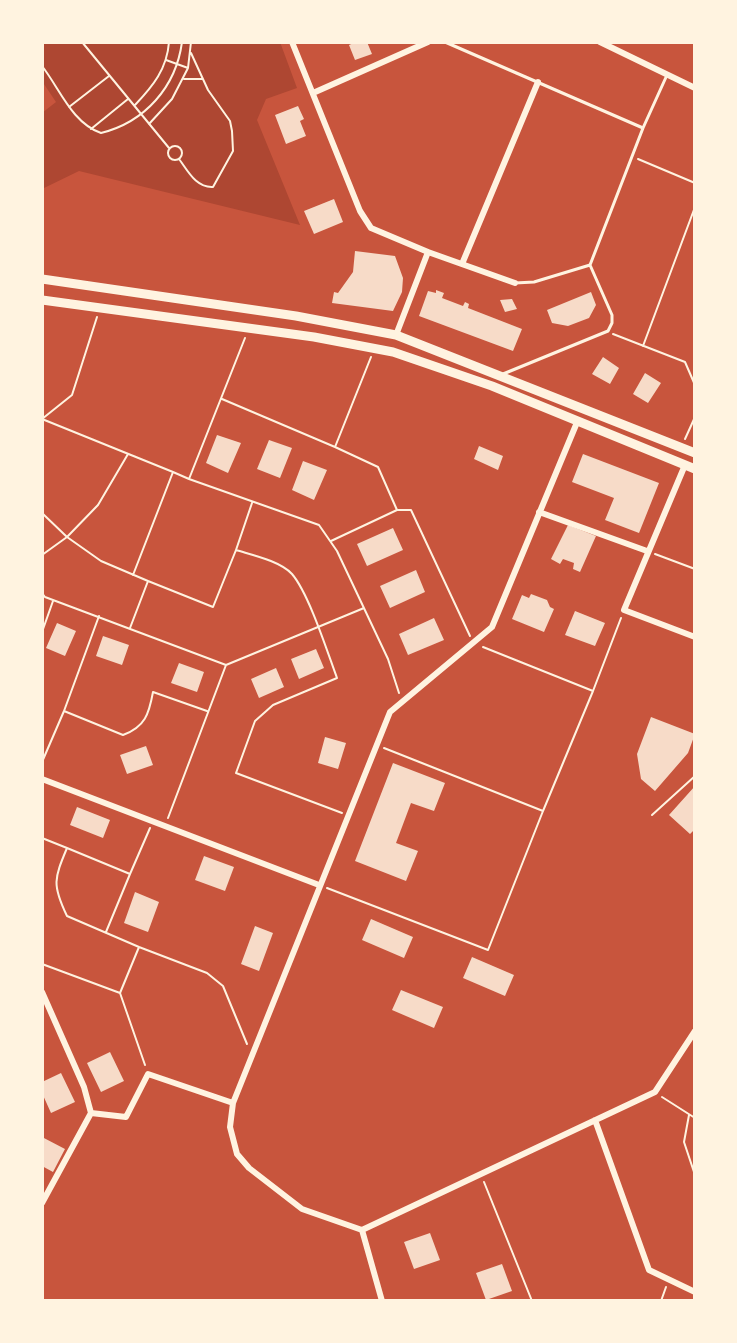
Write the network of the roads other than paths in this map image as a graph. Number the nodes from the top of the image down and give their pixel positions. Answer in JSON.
{"nodes":[{"id":1,"x":292,"y":42,"type":"edge"},
{"id":2,"x":428,"y":42,"type":"edge"},
{"id":3,"x":445,"y":42,"type":"edge"},
{"id":4,"x":600,"y":42,"type":"edge"},
{"id":5,"x":668,"y":74,"type":"junction"},
{"id":6,"x":538,"y":82,"type":"junction"},
{"id":7,"x":695,"y":87,"type":"edge"},
{"id":8,"x":313,"y":93,"type":"junction"},
{"id":9,"x":644,"y":128,"type":"junction"},
{"id":10,"x":428,"y":252,"type":"junction"},
{"id":11,"x":462,"y":264,"type":"junction"},
{"id":12,"x":590,"y":265,"type":"junction"},
{"id":13,"x":42,"y":279,"type":"edge"},
{"id":14,"x":515,"y":283,"type":"joint"},
{"id":15,"x":42,"y":300,"type":"edge"},
{"id":16,"x":396,"y":335,"type":"junction"},
{"id":17,"x":502,"y":375,"type":"junction"},
{"id":18,"x":578,"y":420,"type":"junction"},
{"id":19,"x":695,"y":453,"type":"edge"},
{"id":20,"x":690,"y":467,"type":"edge"},
{"id":21,"x":539,"y":512,"type":"junction"},
{"id":22,"x":647,"y":551,"type":"junction"},
{"id":23,"x":695,"y":637,"type":"edge"},
{"id":24,"x":42,"y":779,"type":"edge"},
{"id":25,"x":319,"y":885,"type":"junction"},
{"id":26,"x":42,"y":992,"type":"edge"},
{"id":27,"x":695,"y":1031,"type":"edge"},
{"id":28,"x":233,"y":1103,"type":"junction"},
{"id":29,"x":91,"y":1113,"type":"junction"},
{"id":30,"x":595,"y":1120,"type":"junction"},
{"id":31,"x":42,"y":1203,"type":"edge"},
{"id":32,"x":362,"y":1230,"type":"junction"},
{"id":33,"x":695,"y":1292,"type":"edge"},
{"id":34,"x":382,"y":1301,"type":"edge"}],
"edges":[{"from":1,"to":8,"type":"street"},
{"from":2,"to":8,"type":"street"},
{"from":3,"to":6,"type":"lane"},
{"from":4,"to":5,"type":"street"},
{"from":5,"to":7,"type":"street"},
{"from":5,"to":9,"type":"lane"},
{"from":6,"to":9,"type":"lane"},
{"from":6,"to":11,"type":"street"},
{"from":8,"to":10,"type":"street"},
{"from":9,"to":12,"type":"lane"},
{"from":10,"to":11,"type":"street"},
{"from":10,"to":16,"type":"street"},
{"from":11,"to":14,"type":"street"},
{"from":12,"to":14,"type":"lane"},
{"from":12,"to":17,"type":"lane"},
{"from":13,"to":16,"type":"main road"},
{"from":15,"to":18,"type":"main road"},
{"from":16,"to":17,"type":"main road"},
{"from":17,"to":19,"type":"main road"},
{"from":18,"to":20,"type":"main road"},
{"from":18,"to":21,"type":"street"},
{"from":20,"to":22,"type":"street"},
{"from":21,"to":22,"type":"street"},
{"from":21,"to":25,"type":"street"},
{"from":22,"to":23,"type":"street"},
{"from":24,"to":25,"type":"street"},
{"from":25,"to":28,"type":"street"},
{"from":26,"to":29,"type":"street"},
{"from":27,"to":30,"type":"street"},
{"from":28,"to":29,"type":"street"},
{"from":28,"to":32,"type":"street"},
{"from":29,"to":31,"type":"street"},
{"from":30,"to":32,"type":"street"},
{"from":30,"to":33,"type":"street"},
{"from":32,"to":34,"type":"street"}]}
